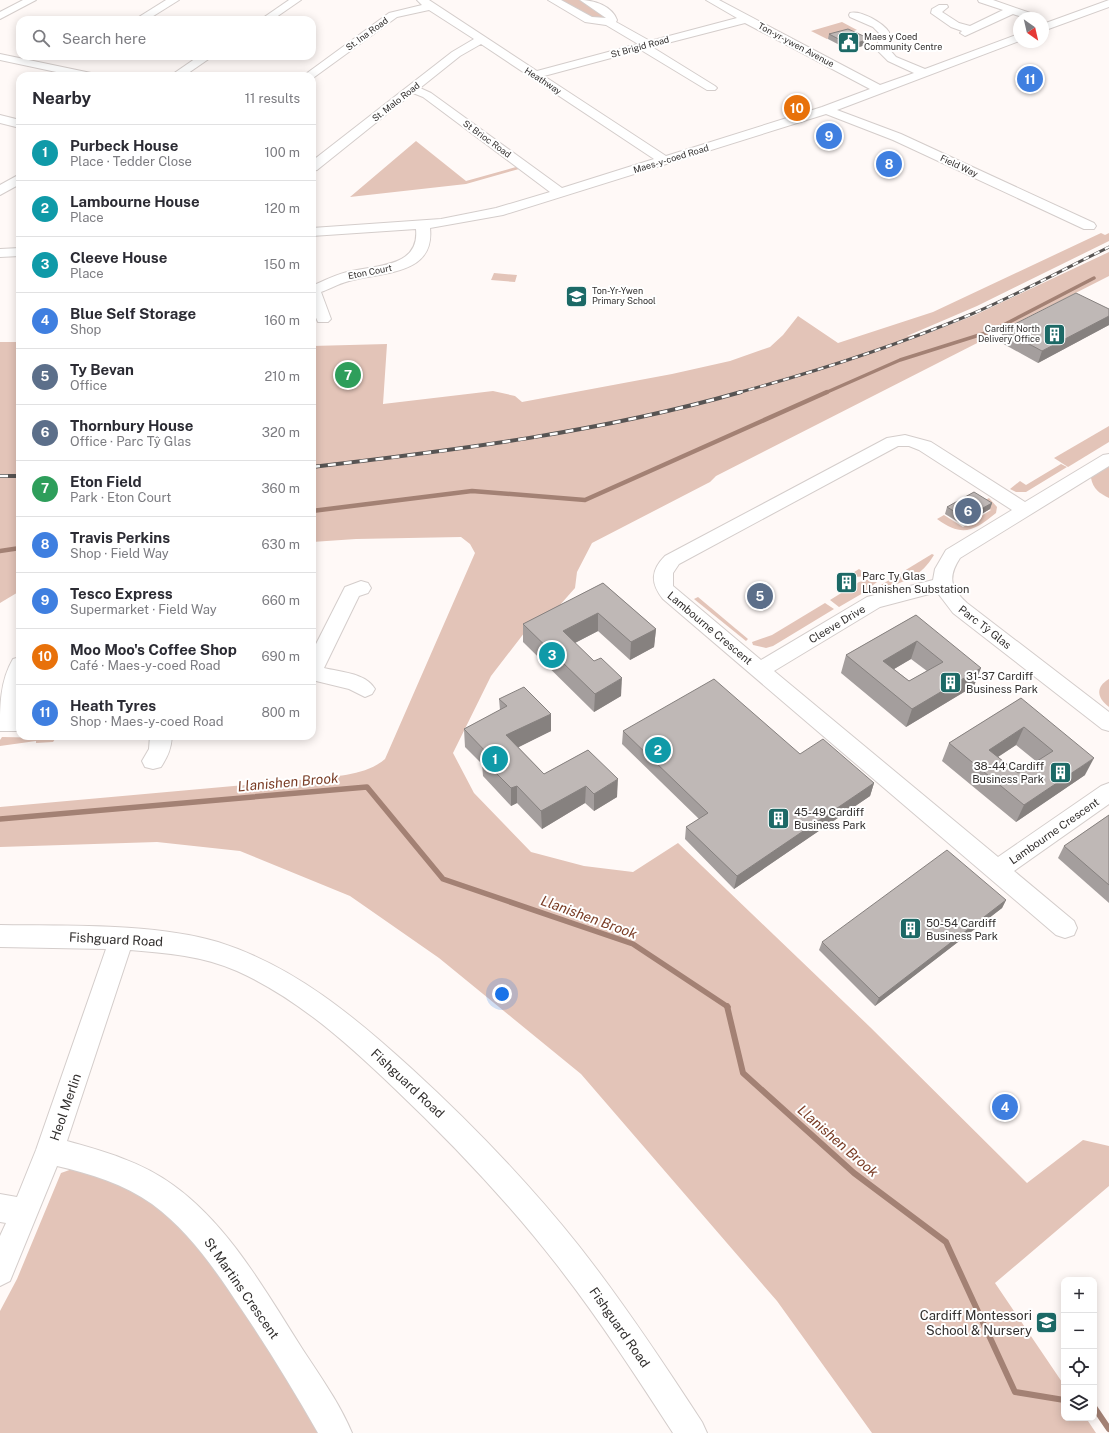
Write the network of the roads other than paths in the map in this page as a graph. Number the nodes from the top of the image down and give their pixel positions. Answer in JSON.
{"nodes":[{"id":1,"x":31,"y":0,"type":"edge"},
{"id":2,"x":174,"y":0,"type":"edge"},
{"id":3,"x":296,"y":0,"type":"edge"},
{"id":4,"x":553,"y":0,"type":"edge"},
{"id":5,"x":585,"y":0,"type":"edge"},
{"id":6,"x":711,"y":0,"type":"edge"},
{"id":7,"x":983,"y":0,"type":"edge"},
{"id":8,"x":426,"y":3,"type":"edge"},
{"id":9,"x":1109,"y":3,"type":"edge"},
{"id":10,"x":943,"y":8,"type":"dead end"},
{"id":11,"x":1012,"y":10,"type":"junction"},
{"id":12,"x":1018,"y":12,"type":"edge"},
{"id":13,"x":854,"y":14,"type":"dead end"},
{"id":14,"x":0,"y":16,"type":"edge"},
{"id":15,"x":146,"y":16,"type":"edge"},
{"id":16,"x":271,"y":16,"type":"edge"},
{"id":17,"x":747,"y":19,"type":"junction"},
{"id":18,"x":609,"y":22,"type":"junction"},
{"id":19,"x":1049,"y":23,"type":"edge"},
{"id":20,"x":1013,"y":39,"type":"edge"},
{"id":21,"x":482,"y":40,"type":"junction"},
{"id":22,"x":645,"y":46,"type":"junction"},
{"id":23,"x":0,"y":57,"type":"edge"},
{"id":24,"x":68,"y":60,"type":"edge"},
{"id":25,"x":201,"y":60,"type":"edge"},
{"id":26,"x":54,"y":68,"type":"junction"},
{"id":27,"x":72,"y":72,"type":"edge"},
{"id":28,"x":182,"y":72,"type":"edge"},
{"id":29,"x":315,"y":72,"type":"edge"},
{"id":30,"x":925,"y":73,"type":"junction"},
{"id":31,"x":534,"y":75,"type":"junction"},
{"id":32,"x":711,"y":88,"type":"dead end"},
{"id":33,"x":413,"y":89,"type":"junction"},
{"id":34,"x":881,"y":90,"type":"junction"},
{"id":35,"x":826,"y":110,"type":"junction"},
{"id":36,"x":0,"y":119,"type":"edge"},
{"id":37,"x":16,"y":123,"type":"edge"},
{"id":38,"x":665,"y":161,"type":"junction"},
{"id":39,"x":316,"y":164,"type":"edge"},
{"id":40,"x":16,"y":181,"type":"edge"},
{"id":41,"x":1,"y":190,"type":"edge"},
{"id":42,"x":560,"y":193,"type":"junction"},
{"id":43,"x":423,"y":225,"type":"junction"},
{"id":44,"x":1089,"y":226,"type":"dead end"},
{"id":45,"x":316,"y":232,"type":"edge"},
{"id":46,"x":16,"y":252,"type":"edge"},
{"id":47,"x":0,"y":253,"type":"edge"},
{"id":48,"x":316,"y":289,"type":"edge"},
{"id":49,"x":316,"y":299,"type":"edge"},
{"id":50,"x":323,"y":319,"type":"dead end"},
{"id":51,"x":1109,"y":459,"type":"edge"},
{"id":52,"x":1025,"y":510,"type":"junction"},
{"id":53,"x":942,"y":584,"type":"junction"},
{"id":54,"x":361,"y":588,"type":"dead end"},
{"id":55,"x":316,"y":665,"type":"edge"},
{"id":56,"x":760,"y":670,"type":"junction"},
{"id":57,"x":316,"y":674,"type":"edge"},
{"id":58,"x":16,"y":684,"type":"edge"},
{"id":59,"x":365,"y":689,"type":"dead end"},
{"id":60,"x":8,"y":723,"type":"edge"},
{"id":61,"x":1109,"y":723,"type":"edge"},
{"id":62,"x":161,"y":740,"type":"edge"},
{"id":63,"x":153,"y":761,"type":"dead end"},
{"id":64,"x":1109,"y":792,"type":"edge"},
{"id":65,"x":998,"y":870,"type":"junction"},
{"id":66,"x":1066,"y":928,"type":"dead end"},
{"id":67,"x":0,"y":936,"type":"edge"},
{"id":68,"x":122,"y":939,"type":"junction"},
{"id":69,"x":50,"y":1151,"type":"junction"},
{"id":70,"x":13,"y":1210,"type":"edge"},
{"id":71,"x":0,"y":1271,"type":"edge"},
{"id":72,"x":336,"y":1433,"type":"edge"},
{"id":73,"x":691,"y":1433,"type":"edge"}],
"edges":[{"from":1,"to":14,"type":"street"},
{"from":2,"to":15,"type":"street"},
{"from":3,"to":16,"type":"street"},
{"from":4,"to":18,"type":"street"},
{"from":5,"to":18,"type":"street"},
{"from":6,"to":17,"type":"street","name":"Ton-yr-ywen Avenue"},
{"from":7,"to":11,"type":"street"},
{"from":8,"to":21,"type":"street","name":"Heathway"},
{"from":8,"to":29,"type":"street","name":"St. Ina Road"},
{"from":9,"to":19,"type":"street"},
{"from":10,"to":11,"type":"street"},
{"from":11,"to":12,"type":"street"},
{"from":13,"to":30,"type":"street"},
{"from":17,"to":22,"type":"street","name":"St Brigid Road"},
{"from":17,"to":34,"type":"street","name":"Ton-yr-ywen Avenue"},
{"from":18,"to":22,"type":"street"},
{"from":20,"to":30,"type":"street","name":"Maes-y-coed Road"},
{"from":21,"to":31,"type":"street","name":"Heathway"},
{"from":21,"to":33,"type":"street","name":"St. Malo Road"},
{"from":22,"to":31,"type":"street","name":"St Brigid Road"},
{"from":22,"to":32,"type":"street"},
{"from":23,"to":26,"type":"street"},
{"from":24,"to":26,"type":"street"},
{"from":25,"to":28,"type":"street"},
{"from":26,"to":27,"type":"street"},
{"from":30,"to":34,"type":"street","name":"Maes-y-coed Road"},
{"from":31,"to":38,"type":"street","name":"Heathway"},
{"from":33,"to":39,"type":"street","name":"St. Malo Road"},
{"from":33,"to":42,"type":"street","name":"St Brioc Road"},
{"from":34,"to":35,"type":"street","name":"Maes-y-coed Road"},
{"from":35,"to":38,"type":"street","name":"Maes-y-coed Road"},
{"from":35,"to":44,"type":"street","name":"Field Way"},
{"from":36,"to":37,"type":"street"},
{"from":38,"to":42,"type":"street","name":"Maes-y-coed Road"},
{"from":40,"to":41,"type":"street"},
{"from":42,"to":43,"type":"street","name":"Maes-y-coed Road"},
{"from":43,"to":45,"type":"street","name":"Maes-y-coed Road"},
{"from":43,"to":48,"type":"street","name":"Eton Court"},
{"from":46,"to":47,"type":"street"},
{"from":49,"to":50,"type":"street","name":"Eton Court"},
{"from":51,"to":52,"type":"street"},
{"from":52,"to":53,"type":"street"},
{"from":52,"to":56,"type":"street","name":"Lambourne Crescent"},
{"from":53,"to":56,"type":"street","name":"Cleeve Drive"},
{"from":53,"to":61,"type":"street","name":"Parc Tŷ Glas"},
{"from":54,"to":55,"type":"street"},
{"from":56,"to":65,"type":"street","name":"Lambourne Crescent"},
{"from":57,"to":59,"type":"street"},
{"from":58,"to":60,"type":"street"},
{"from":62,"to":63,"type":"street"},
{"from":64,"to":65,"type":"street","name":"Lambourne Crescent"},
{"from":65,"to":66,"type":"street","name":"Lambourne Crescent"},
{"from":67,"to":68,"type":"street","name":"Fishguard Road"},
{"from":68,"to":69,"type":"street","name":"Heol Merlin"},
{"from":68,"to":73,"type":"street","name":"Fishguard Road"},
{"from":69,"to":70,"type":"street","name":"Heol Merlin"},
{"from":69,"to":72,"type":"street","name":"St Martins Crescent"},
{"from":70,"to":71,"type":"street","name":"Heol Merlin"}]}
